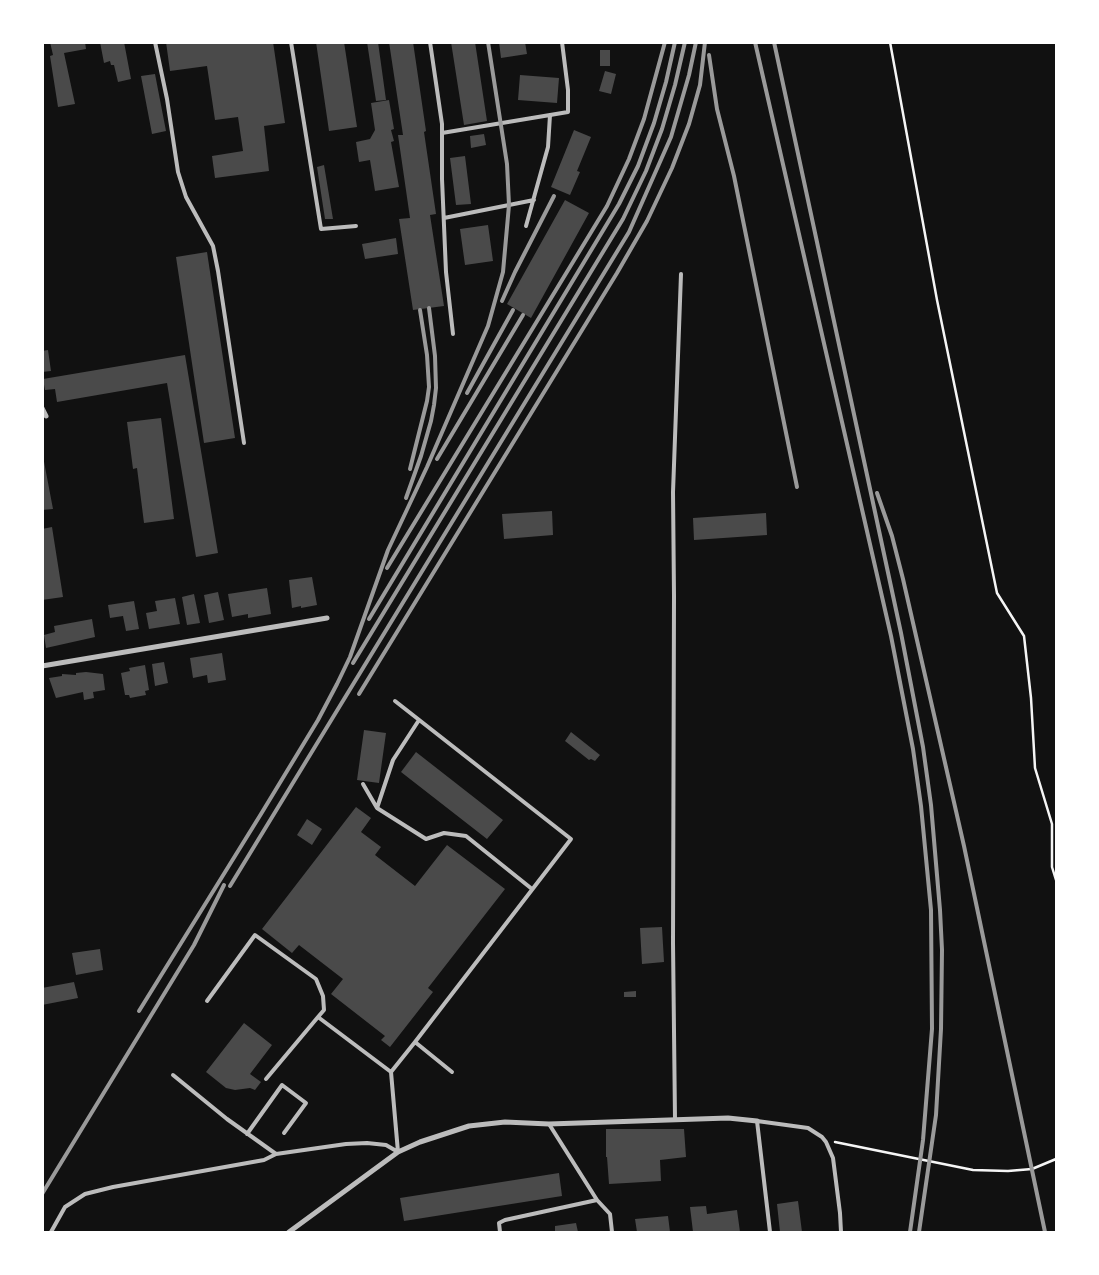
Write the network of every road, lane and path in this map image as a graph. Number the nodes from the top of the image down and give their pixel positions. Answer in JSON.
{"nodes":[{"id":1,"x":155,"y":42,"type":"edge"},
{"id":2,"x":291,"y":42,"type":"edge"},
{"id":3,"x":430,"y":42,"type":"edge"},
{"id":4,"x":562,"y":42,"type":"edge"},
{"id":5,"x":890,"y":42,"type":"edge"},
{"id":6,"x":550,"y":115,"type":"junction"},
{"id":7,"x":442,"y":133,"type":"junction"},
{"id":8,"x":534,"y":200,"type":"junction"},
{"id":9,"x":444,"y":218,"type":"junction"},
{"id":10,"x":356,"y":226,"type":"dead end"},
{"id":11,"x":526,"y":226,"type":"dead end"},
{"id":12,"x":681,"y":274,"type":"dead end"},
{"id":13,"x":453,"y":334,"type":"dead end"},
{"id":14,"x":42,"y":408,"type":"edge"},
{"id":15,"x":46,"y":416,"type":"dead end"},
{"id":16,"x":244,"y":443,"type":"dead end"},
{"id":17,"x":327,"y":618,"type":"dead end"},
{"id":18,"x":42,"y":666,"type":"edge"},
{"id":19,"x":395,"y":701,"type":"dead end"},
{"id":20,"x":419,"y":720,"type":"junction"},
{"id":21,"x":363,"y":784,"type":"dead end"},
{"id":22,"x":378,"y":808,"type":"junction"},
{"id":23,"x":1056,"y":880,"type":"edge"},
{"id":24,"x":532,"y":889,"type":"junction"},
{"id":25,"x":206,"y":1001,"type":"dead end"},
{"id":26,"x":318,"y":1017,"type":"junction"},
{"id":27,"x":415,"y":1042,"type":"junction"},
{"id":28,"x":391,"y":1072,"type":"junction"},
{"id":29,"x":452,"y":1072,"type":"dead end"},
{"id":30,"x":173,"y":1075,"type":"dead end"},
{"id":31,"x":266,"y":1079,"type":"dead end"},
{"id":32,"x":675,"y":1119,"type":"junction"},
{"id":33,"x":757,"y":1120,"type":"junction"},
{"id":34,"x":549,"y":1124,"type":"junction"},
{"id":35,"x":284,"y":1132,"type":"dead end"},
{"id":36,"x":247,"y":1134,"type":"junction"},
{"id":37,"x":826,"y":1142,"type":"junction"},
{"id":38,"x":398,"y":1152,"type":"junction"},
{"id":39,"x":276,"y":1154,"type":"junction"},
{"id":40,"x":1056,"y":1159,"type":"edge"},
{"id":41,"x":597,"y":1200,"type":"junction"},
{"id":42,"x":51,"y":1232,"type":"edge"},
{"id":43,"x":289,"y":1232,"type":"edge"},
{"id":44,"x":500,"y":1232,"type":"edge"},
{"id":45,"x":612,"y":1232,"type":"edge"},
{"id":46,"x":770,"y":1232,"type":"edge"},
{"id":47,"x":841,"y":1232,"type":"edge"}],
"edges":[{"from":1,"to":16,"type":"lane"},
{"from":2,"to":10,"type":"lane"},
{"from":3,"to":7,"type":"lane"},
{"from":4,"to":6,"type":"lane"},
{"from":5,"to":23,"type":"path"},
{"from":6,"to":7,"type":"lane"},
{"from":6,"to":8,"type":"lane"},
{"from":7,"to":9,"type":"lane"},
{"from":8,"to":9,"type":"lane"},
{"from":8,"to":11,"type":"lane"},
{"from":9,"to":13,"type":"lane"},
{"from":12,"to":32,"type":"lane"},
{"from":14,"to":15,"type":"street"},
{"from":17,"to":18,"type":"street"},
{"from":19,"to":20,"type":"lane"},
{"from":20,"to":22,"type":"lane"},
{"from":20,"to":24,"type":"lane"},
{"from":21,"to":22,"type":"lane"},
{"from":22,"to":24,"type":"lane"},
{"from":24,"to":27,"type":"lane"},
{"from":25,"to":26,"type":"lane"},
{"from":26,"to":28,"type":"lane"},
{"from":26,"to":31,"type":"lane"},
{"from":27,"to":28,"type":"lane"},
{"from":27,"to":29,"type":"lane"},
{"from":28,"to":38,"type":"lane"},
{"from":30,"to":36,"type":"lane"},
{"from":32,"to":33,"type":"street"},
{"from":32,"to":34,"type":"street"},
{"from":33,"to":37,"type":"lane"},
{"from":33,"to":46,"type":"lane"},
{"from":34,"to":38,"type":"street"},
{"from":34,"to":41,"type":"lane"},
{"from":35,"to":36,"type":"lane"},
{"from":36,"to":39,"type":"lane"},
{"from":37,"to":40,"type":"path"},
{"from":37,"to":47,"type":"lane"},
{"from":38,"to":39,"type":"lane"},
{"from":38,"to":43,"type":"street"},
{"from":39,"to":42,"type":"lane"},
{"from":41,"to":44,"type":"lane"},
{"from":41,"to":45,"type":"lane"}]}
